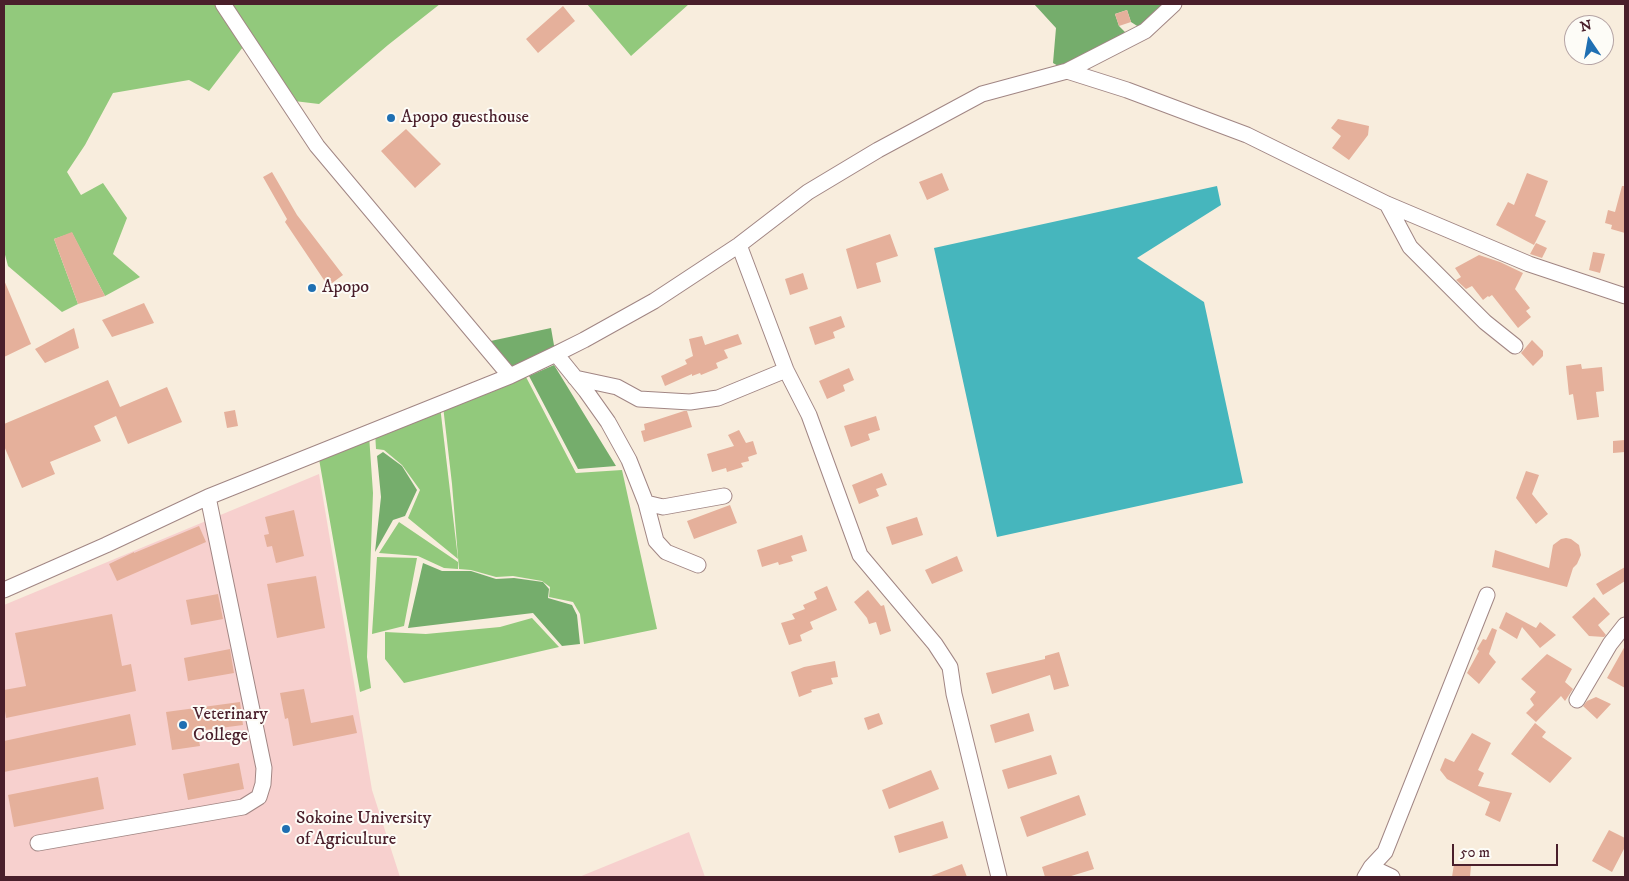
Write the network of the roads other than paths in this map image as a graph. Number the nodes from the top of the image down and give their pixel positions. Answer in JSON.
{"nodes":[{"id":1,"x":223,"y":4,"type":"edge"},
{"id":2,"x":1174,"y":4,"type":"edge"},
{"id":3,"x":1067,"y":71,"type":"junction"},
{"id":4,"x":1387,"y":204,"type":"junction"},
{"id":5,"x":739,"y":244,"type":"junction"},
{"id":6,"x":1625,"y":296,"type":"edge"},
{"id":7,"x":1515,"y":346,"type":"dead end"},
{"id":8,"x":556,"y":354,"type":"junction"},
{"id":9,"x":786,"y":370,"type":"junction"},
{"id":10,"x":510,"y":376,"type":"junction"},
{"id":11,"x":575,"y":378,"type":"junction"},
{"id":12,"x":724,"y":496,"type":"dead end"},
{"id":13,"x":208,"y":498,"type":"junction"},
{"id":14,"x":646,"y":503,"type":"junction"},
{"id":15,"x":698,"y":564,"type":"dead end"},
{"id":16,"x":4,"y":590,"type":"edge"},
{"id":17,"x":1487,"y":595,"type":"dead end"},
{"id":18,"x":1625,"y":625,"type":"edge"},
{"id":19,"x":1577,"y":700,"type":"dead end"},
{"id":20,"x":38,"y":843,"type":"dead end"},
{"id":21,"x":1368,"y":872,"type":"edge"},
{"id":22,"x":999,"y":877,"type":"edge"},
{"id":23,"x":1392,"y":877,"type":"edge"}],
"edges":[{"from":1,"to":10,"type":"street"},
{"from":2,"to":3,"type":"street"},
{"from":3,"to":4,"type":"street"},
{"from":3,"to":5,"type":"street"},
{"from":4,"to":6,"type":"street"},
{"from":4,"to":7,"type":"street"},
{"from":5,"to":8,"type":"street"},
{"from":5,"to":9,"type":"street"},
{"from":8,"to":10,"type":"street"},
{"from":8,"to":11,"type":"street"},
{"from":9,"to":11,"type":"street"},
{"from":9,"to":22,"type":"street"},
{"from":10,"to":13,"type":"street"},
{"from":11,"to":14,"type":"street"},
{"from":12,"to":14,"type":"street"},
{"from":13,"to":16,"type":"street"},
{"from":13,"to":20,"type":"street"},
{"from":14,"to":15,"type":"street"},
{"from":17,"to":21,"type":"street"},
{"from":18,"to":19,"type":"street"},
{"from":21,"to":23,"type":"street"}]}
